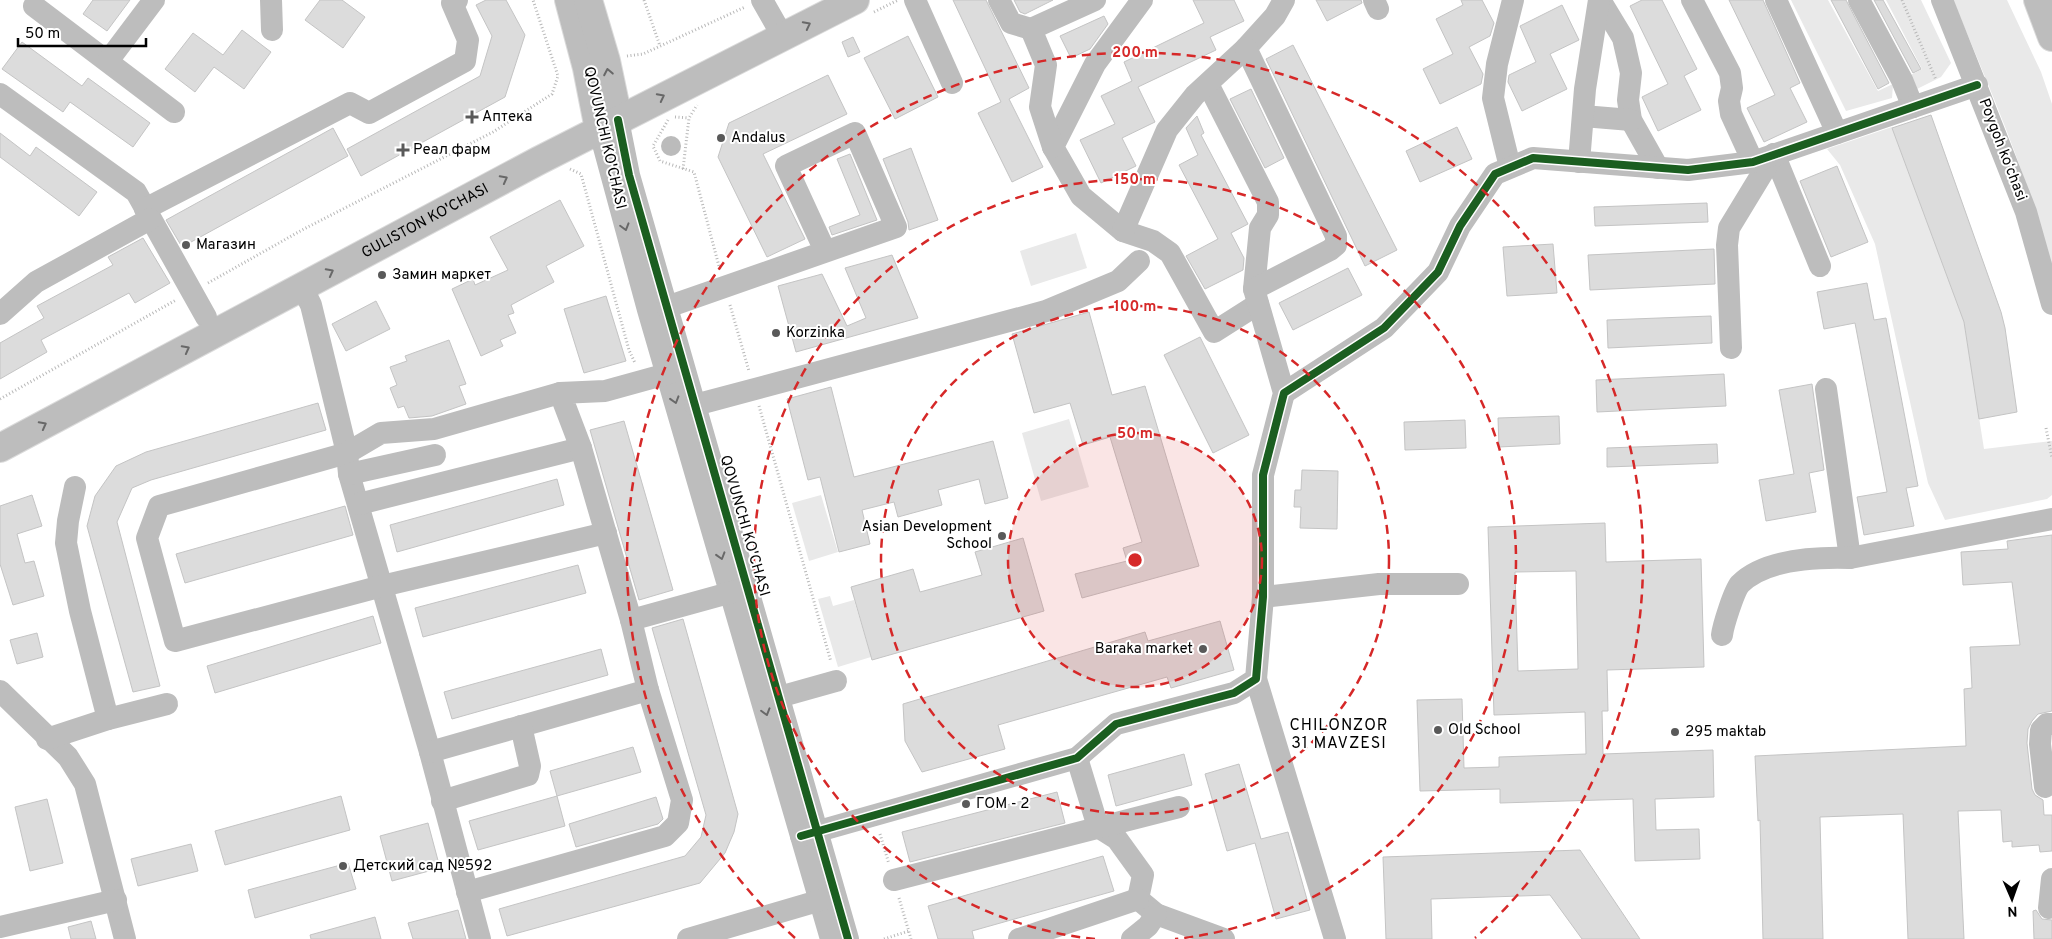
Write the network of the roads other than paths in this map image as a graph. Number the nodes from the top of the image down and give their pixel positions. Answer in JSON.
{"nodes":[{"id":1,"x":154,"y":0,"type":"edge"},
{"id":2,"x":271,"y":0,"type":"edge"},
{"id":3,"x":457,"y":0,"type":"edge"},
{"id":4,"x":569,"y":0,"type":"edge"},
{"id":5,"x":588,"y":0,"type":"edge"},
{"id":6,"x":816,"y":0,"type":"edge"},
{"id":7,"x":915,"y":0,"type":"edge"},
{"id":8,"x":999,"y":0,"type":"edge"},
{"id":9,"x":1095,"y":0,"type":"edge"},
{"id":10,"x":1142,"y":0,"type":"edge"},
{"id":11,"x":1284,"y":0,"type":"edge"},
{"id":12,"x":1513,"y":0,"type":"edge"},
{"id":13,"x":1599,"y":0,"type":"edge"},
{"id":14,"x":1692,"y":0,"type":"edge"},
{"id":15,"x":1776,"y":0,"type":"edge"},
{"id":16,"x":1860,"y":0,"type":"edge"},
{"id":17,"x":1942,"y":0,"type":"edge"},
{"id":18,"x":2038,"y":0,"type":"edge"},
{"id":19,"x":33,"y":2,"type":"edge"},
{"id":20,"x":864,"y":6,"type":"edge"},
{"id":21,"x":768,"y":15,"type":"edge"},
{"id":22,"x":1031,"y":29,"type":"junction"},
{"id":23,"x":272,"y":30,"type":"dead end"},
{"id":24,"x":2052,"y":37,"type":"edge"},
{"id":25,"x":1246,"y":48,"type":"junction"},
{"id":26,"x":108,"y":62,"type":"junction"},
{"id":27,"x":952,"y":83,"type":"dead end"},
{"id":28,"x":1208,"y":84,"type":"junction"},
{"id":29,"x":1977,"y":85,"type":"junction"},
{"id":30,"x":0,"y":94,"type":"edge"},
{"id":31,"x":1913,"y":107,"type":"junction"},
{"id":32,"x":174,"y":112,"type":"dead end"},
{"id":33,"x":607,"y":115,"type":"junction"},
{"id":34,"x":1583,"y":116,"type":"junction"},
{"id":35,"x":1631,"y":120,"type":"junction"},
{"id":36,"x":1837,"y":133,"type":"junction"},
{"id":37,"x":1053,"y":147,"type":"junction"},
{"id":38,"x":1763,"y":158,"type":"junction"},
{"id":39,"x":1579,"y":162,"type":"junction"},
{"id":40,"x":1510,"y":167,"type":"junction"},
{"id":41,"x":1658,"y":168,"type":"junction"},
{"id":42,"x":148,"y":214,"type":"junction"},
{"id":43,"x":1123,"y":231,"type":"junction"},
{"id":44,"x":826,"y":251,"type":"junction"},
{"id":45,"x":1139,"y":261,"type":"dead end"},
{"id":46,"x":1820,"y":266,"type":"dead end"},
{"id":47,"x":302,"y":287,"type":"junction"},
{"id":48,"x":1256,"y":296,"type":"junction"},
{"id":49,"x":2052,"y":304,"type":"edge"},
{"id":50,"x":667,"y":307,"type":"junction"},
{"id":51,"x":0,"y":314,"type":"edge"},
{"id":52,"x":206,"y":317,"type":"junction"},
{"id":53,"x":1731,"y":348,"type":"dead end"},
{"id":54,"x":676,"y":372,"type":"junction"},
{"id":55,"x":1826,"y":389,"type":"dead end"},
{"id":56,"x":560,"y":393,"type":"junction"},
{"id":57,"x":1284,"y":393,"type":"junction"},
{"id":58,"x":695,"y":405,"type":"junction"},
{"id":59,"x":0,"y":428,"type":"edge"},
{"id":60,"x":0,"y":448,"type":"edge"},
{"id":61,"x":581,"y":448,"type":"junction"},
{"id":62,"x":435,"y":455,"type":"dead end"},
{"id":63,"x":348,"y":464,"type":"junction"},
{"id":64,"x":75,"y":487,"type":"dead end"},
{"id":65,"x":359,"y":504,"type":"junction"},
{"id":66,"x":2052,"y":519,"type":"edge"},
{"id":67,"x":606,"y":533,"type":"junction"},
{"id":68,"x":1850,"y":558,"type":"junction"},
{"id":69,"x":1458,"y":584,"type":"dead end"},
{"id":70,"x":382,"y":586,"type":"junction"},
{"id":71,"x":740,"y":590,"type":"junction"},
{"id":72,"x":1263,"y":597,"type":"junction"},
{"id":73,"x":631,"y":620,"type":"junction"},
{"id":74,"x":1722,"y":635,"type":"dead end"},
{"id":75,"x":1256,"y":679,"type":"junction"},
{"id":76,"x":836,"y":681,"type":"dead end"},
{"id":77,"x":648,"y":690,"type":"junction"},
{"id":78,"x":0,"y":691,"type":"edge"},
{"id":79,"x":779,"y":697,"type":"junction"},
{"id":80,"x":166,"y":704,"type":"dead end"},
{"id":81,"x":108,"y":719,"type":"junction"},
{"id":82,"x":2052,"y":724,"type":"edge"},
{"id":83,"x":521,"y":726,"type":"junction"},
{"id":84,"x":47,"y":739,"type":"junction"},
{"id":85,"x":430,"y":752,"type":"junction"},
{"id":86,"x":1077,"y":758,"type":"junction"},
{"id":87,"x":2046,"y":787,"type":"dead end"},
{"id":88,"x":442,"y":801,"type":"junction"},
{"id":89,"x":1178,"y":807,"type":"dead end"},
{"id":90,"x":1098,"y":827,"type":"junction"},
{"id":91,"x":809,"y":834,"type":"junction"},
{"id":92,"x":2052,"y":879,"type":"edge"},
{"id":93,"x":894,"y":880,"type":"dead end"},
{"id":94,"x":467,"y":892,"type":"junction"},
{"id":95,"x":828,"y":898,"type":"junction"},
{"id":96,"x":1138,"y":899,"type":"junction"},
{"id":97,"x":116,"y":900,"type":"junction"},
{"id":98,"x":2049,"y":908,"type":"dead end"},
{"id":99,"x":1156,"y":914,"type":"junction"},
{"id":100,"x":0,"y":927,"type":"edge"},
{"id":101,"x":125,"y":939,"type":"edge"},
{"id":102,"x":480,"y":939,"type":"edge"},
{"id":103,"x":688,"y":939,"type":"edge"},
{"id":104,"x":830,"y":939,"type":"edge"},
{"id":105,"x":848,"y":939,"type":"edge"},
{"id":106,"x":1019,"y":939,"type":"edge"},
{"id":107,"x":1132,"y":939,"type":"edge"},
{"id":108,"x":1224,"y":939,"type":"edge"},
{"id":109,"x":1335,"y":939,"type":"edge"}],
"edges":[{"from":1,"to":26,"type":"street"},
{"from":2,"to":23,"type":"street"},
{"from":3,"to":42,"type":"street"},
{"from":4,"to":33,"type":"main road","name":"QOVUNCHI KO'CHASI"},
{"from":33,"to":5,"type":"main road","name":"QOVUNCHI KO'CHASI","one_way":true},
{"from":6,"to":21,"type":"main road","name":"GULISTON KO'CHASI"},
{"from":7,"to":27,"type":"street"},
{"from":8,"to":22,"type":"street"},
{"from":9,"to":22,"type":"street"},
{"from":10,"to":37,"type":"street"},
{"from":11,"to":25,"type":"street"},
{"from":12,"to":40,"type":"street"},
{"from":13,"to":34,"type":"street"},
{"from":13,"to":35,"type":"street"},
{"from":14,"to":38,"type":"street"},
{"from":15,"to":36,"type":"street"},
{"from":16,"to":31,"type":"street"},
{"from":17,"to":29,"type":"street","name":"Poygoh koʻchasi"},
{"from":18,"to":24,"type":"main road"},
{"from":19,"to":26,"type":"street"},
{"from":21,"to":20,"type":"main road","name":"GULISTON KO'CHASI","one_way":true},
{"from":21,"to":33,"type":"main road","name":"GULISTON KO'CHASI"},
{"from":22,"to":37,"type":"street"},
{"from":25,"to":28,"type":"street"},
{"from":25,"to":48,"type":"street"},
{"from":26,"to":32,"type":"street"},
{"from":28,"to":43,"type":"street"},
{"from":28,"to":48,"type":"street"},
{"from":29,"to":31,"type":"street"},
{"from":29,"to":49,"type":"street","name":"Poygoh koʻchasi"},
{"from":30,"to":42,"type":"street"},
{"from":31,"to":36,"type":"street"},
{"from":47,"to":33,"type":"main road","name":"GULISTON KO'CHASI","one_way":true},
{"from":33,"to":50,"type":"street","name":"QOVUNCHI KO'CHASI"},
{"from":33,"to":52,"type":"main road","name":"GULISTON KO'CHASI"},
{"from":33,"to":54,"type":"street","name":"QOVUNCHI KO'CHASI","one_way":true},
{"from":34,"to":35,"type":"street"},
{"from":34,"to":39,"type":"street"},
{"from":35,"to":41,"type":"street"},
{"from":36,"to":38,"type":"street"},
{"from":37,"to":43,"type":"street"},
{"from":38,"to":41,"type":"street"},
{"from":38,"to":46,"type":"street"},
{"from":38,"to":53,"type":"street"},
{"from":39,"to":40,"type":"street"},
{"from":39,"to":41,"type":"street"},
{"from":40,"to":57,"type":"street"},
{"from":42,"to":51,"type":"street"},
{"from":42,"to":52,"type":"street"},
{"from":43,"to":48,"type":"street"},
{"from":44,"to":44,"type":"street"},
{"from":44,"to":50,"type":"street"},
{"from":45,"to":58,"type":"street"},
{"from":60,"to":47,"type":"main road","name":"GULISTON KO'CHASI","one_way":true},
{"from":47,"to":63,"type":"street"},
{"from":48,"to":57,"type":"street"},
{"from":50,"to":54,"type":"street","name":"QOVUNCHI KO'CHASI"},
{"from":52,"to":59,"type":"main road","name":"GULISTON KO'CHASI"},
{"from":54,"to":56,"type":"street"},
{"from":54,"to":58,"type":"street","name":"QOVUNCHI KO'CHASI"},
{"from":54,"to":71,"type":"street","name":"QOVUNCHI KO'CHASI","one_way":true},
{"from":55,"to":68,"type":"street"},
{"from":56,"to":61,"type":"street"},
{"from":56,"to":63,"type":"street"},
{"from":57,"to":72,"type":"street"},
{"from":58,"to":71,"type":"street","name":"QOVUNCHI KO'CHASI"},
{"from":61,"to":65,"type":"street"},
{"from":61,"to":67,"type":"street"},
{"from":62,"to":63,"type":"street"},
{"from":63,"to":65,"type":"street"},
{"from":63,"to":70,"type":"street"},
{"from":64,"to":81,"type":"street"},
{"from":65,"to":70,"type":"street"},
{"from":66,"to":68,"type":"street"},
{"from":67,"to":70,"type":"street"},
{"from":67,"to":73,"type":"street"},
{"from":68,"to":74,"type":"street"},
{"from":69,"to":72,"type":"street"},
{"from":70,"to":85,"type":"street"},
{"from":71,"to":73,"type":"street"},
{"from":71,"to":79,"type":"street","name":"QOVUNCHI KO'CHASI"},
{"from":71,"to":91,"type":"street","name":"QOVUNCHI KO'CHASI","one_way":true},
{"from":72,"to":75,"type":"street"},
{"from":73,"to":77,"type":"street"},
{"from":75,"to":86,"type":"street"},
{"from":75,"to":109,"type":"street"},
{"from":76,"to":79,"type":"street"},
{"from":77,"to":83,"type":"street"},
{"from":77,"to":94,"type":"street"},
{"from":78,"to":84,"type":"street"},
{"from":79,"to":91,"type":"street","name":"QOVUNCHI KO'CHASI"},
{"from":80,"to":81,"type":"street"},
{"from":81,"to":84,"type":"street"},
{"from":82,"to":87,"type":"street"},
{"from":83,"to":85,"type":"street"},
{"from":83,"to":88,"type":"street"},
{"from":84,"to":97,"type":"street"},
{"from":85,"to":88,"type":"street"},
{"from":86,"to":90,"type":"street"},
{"from":86,"to":91,"type":"street"},
{"from":88,"to":94,"type":"street"},
{"from":89,"to":90,"type":"street"},
{"from":90,"to":93,"type":"street"},
{"from":90,"to":96,"type":"street"},
{"from":91,"to":95,"type":"street","name":"QOVUNCHI KO'CHASI"},
{"from":92,"to":98,"type":"street"},
{"from":94,"to":102,"type":"street"},
{"from":95,"to":103,"type":"street"},
{"from":95,"to":104,"type":"street","name":"QOVUNCHI KO'CHASI"},
{"from":95,"to":105,"type":"street","name":"QOVUNCHI KO'CHASI"},
{"from":96,"to":99,"type":"street"},
{"from":96,"to":106,"type":"street"},
{"from":97,"to":100,"type":"street"},
{"from":97,"to":101,"type":"street"},
{"from":99,"to":107,"type":"street"},
{"from":99,"to":108,"type":"street"}]}
